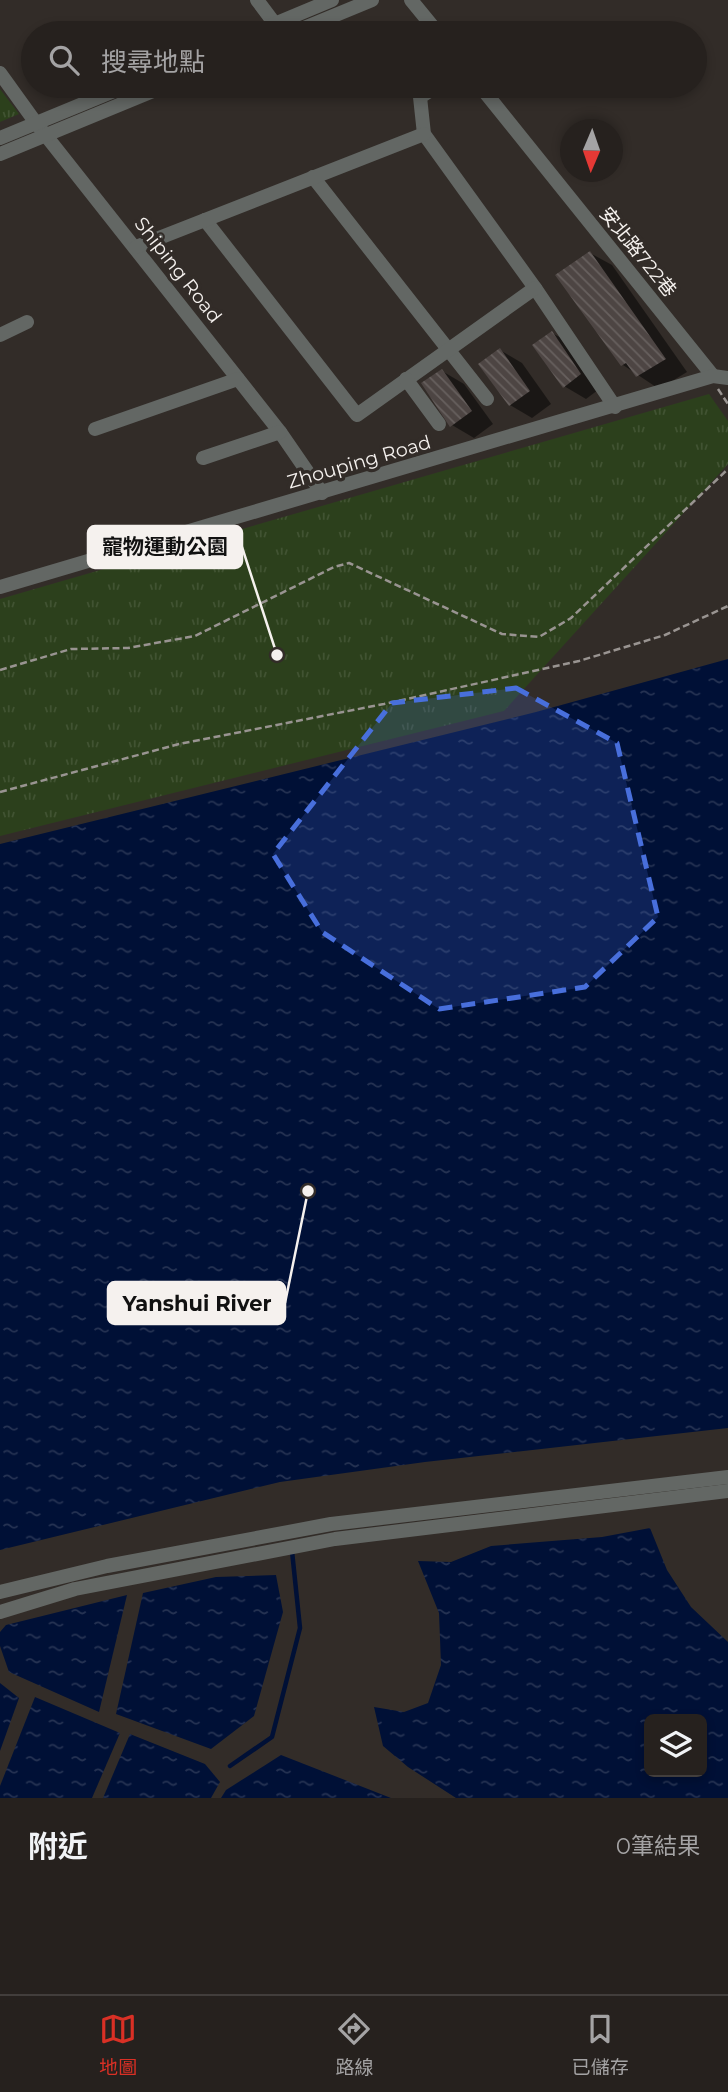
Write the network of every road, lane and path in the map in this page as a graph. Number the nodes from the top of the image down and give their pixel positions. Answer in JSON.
{"nodes":[{"id":1,"x":257,"y":0,"type":"edge"},
{"id":2,"x":332,"y":0,"type":"edge"},
{"id":3,"x":372,"y":0,"type":"edge"},
{"id":4,"x":411,"y":0,"type":"edge"},
{"id":5,"x":273,"y":21,"type":"edge"},
{"id":6,"x":282,"y":21,"type":"edge"},
{"id":7,"x":321,"y":21,"type":"edge"},
{"id":8,"x":428,"y":21,"type":"edge"},
{"id":9,"x":0,"y":73,"type":"edge"},
{"id":10,"x":97,"y":98,"type":"edge"},
{"id":11,"x":136,"y":98,"type":"edge"},
{"id":12,"x":420,"y":98,"type":"edge"},
{"id":13,"x":490,"y":98,"type":"edge"},
{"id":14,"x":36,"y":123,"type":"junction"},
{"id":15,"x":424,"y":134,"type":"junction"},
{"id":16,"x":46,"y":135,"type":"junction"},
{"id":17,"x":0,"y":138,"type":"edge"},
{"id":18,"x":0,"y":154,"type":"edge"},
{"id":19,"x":313,"y":177,"type":"junction"},
{"id":20,"x":205,"y":220,"type":"junction"},
{"id":21,"x":136,"y":247,"type":"junction"},
{"id":22,"x":535,"y":288,"type":"junction"},
{"id":23,"x":27,"y":322,"type":"dead end"},
{"id":24,"x":0,"y":335,"type":"edge"},
{"id":25,"x":449,"y":350,"type":"junction"},
{"id":26,"x":713,"y":376,"type":"junction"},
{"id":27,"x":728,"y":378,"type":"edge"},
{"id":28,"x":238,"y":379,"type":"junction"},
{"id":29,"x":406,"y":379,"type":"junction"},
{"id":30,"x":487,"y":399,"type":"dead end"},
{"id":31,"x":615,"y":407,"type":"junction"},
{"id":32,"x":439,"y":424,"type":"dead end"},
{"id":33,"x":95,"y":429,"type":"dead end"},
{"id":34,"x":280,"y":432,"type":"junction"},
{"id":35,"x":204,"y":458,"type":"dead end"},
{"id":36,"x":728,"y":470,"type":"edge"},
{"id":37,"x":322,"y":493,"type":"junction"},
{"id":38,"x":1,"y":585,"type":"edge"},
{"id":39,"x":728,"y":606,"type":"edge"},
{"id":40,"x":0,"y":670,"type":"edge"},
{"id":41,"x":0,"y":792,"type":"edge"},
{"id":42,"x":728,"y":1477,"type":"edge"},
{"id":43,"x":728,"y":1491,"type":"edge"},
{"id":44,"x":0,"y":1592,"type":"edge"},
{"id":45,"x":0,"y":1612,"type":"edge"}],
"edges":[{"from":1,"to":5,"type":"street"},
{"from":2,"to":6,"type":"street"},
{"from":3,"to":7,"type":"street"},
{"from":4,"to":8,"type":"street"},
{"from":9,"to":14,"type":"street","name":"Shiping Road"},
{"from":10,"to":14,"type":"street"},
{"from":11,"to":16,"type":"street"},
{"from":12,"to":15,"type":"street"},
{"from":13,"to":26,"type":"street","name":"安北路722巷"},
{"from":14,"to":16,"type":"street","name":"Shiping Road"},
{"from":14,"to":17,"type":"street"},
{"from":15,"to":19,"type":"street"},
{"from":15,"to":22,"type":"street"},
{"from":16,"to":18,"type":"street"},
{"from":16,"to":21,"type":"street","name":"Shiping Road"},
{"from":19,"to":20,"type":"street"},
{"from":19,"to":25,"type":"street"},
{"from":20,"to":21,"type":"street"},
{"from":20,"to":29,"type":"street"},
{"from":21,"to":28,"type":"street","name":"Shiping Road"},
{"from":22,"to":25,"type":"street"},
{"from":22,"to":31,"type":"street"},
{"from":23,"to":24,"type":"street"},
{"from":25,"to":29,"type":"street"},
{"from":25,"to":30,"type":"street"},
{"from":26,"to":27,"type":"street","name":"Zhouping Road"},
{"from":26,"to":31,"type":"street","name":"Zhouping Road"},
{"from":28,"to":33,"type":"street"},
{"from":28,"to":34,"type":"street","name":"Shiping Road"},
{"from":29,"to":32,"type":"street"},
{"from":31,"to":37,"type":"street","name":"Zhouping Road"},
{"from":34,"to":35,"type":"street"},
{"from":34,"to":37,"type":"street","name":"Shiping Road"},
{"from":36,"to":40,"type":"path"},
{"from":37,"to":38,"type":"street","name":"Zhouping Road"},
{"from":39,"to":41,"type":"path"},
{"from":42,"to":44,"type":"street"},
{"from":43,"to":45,"type":"street"}]}
